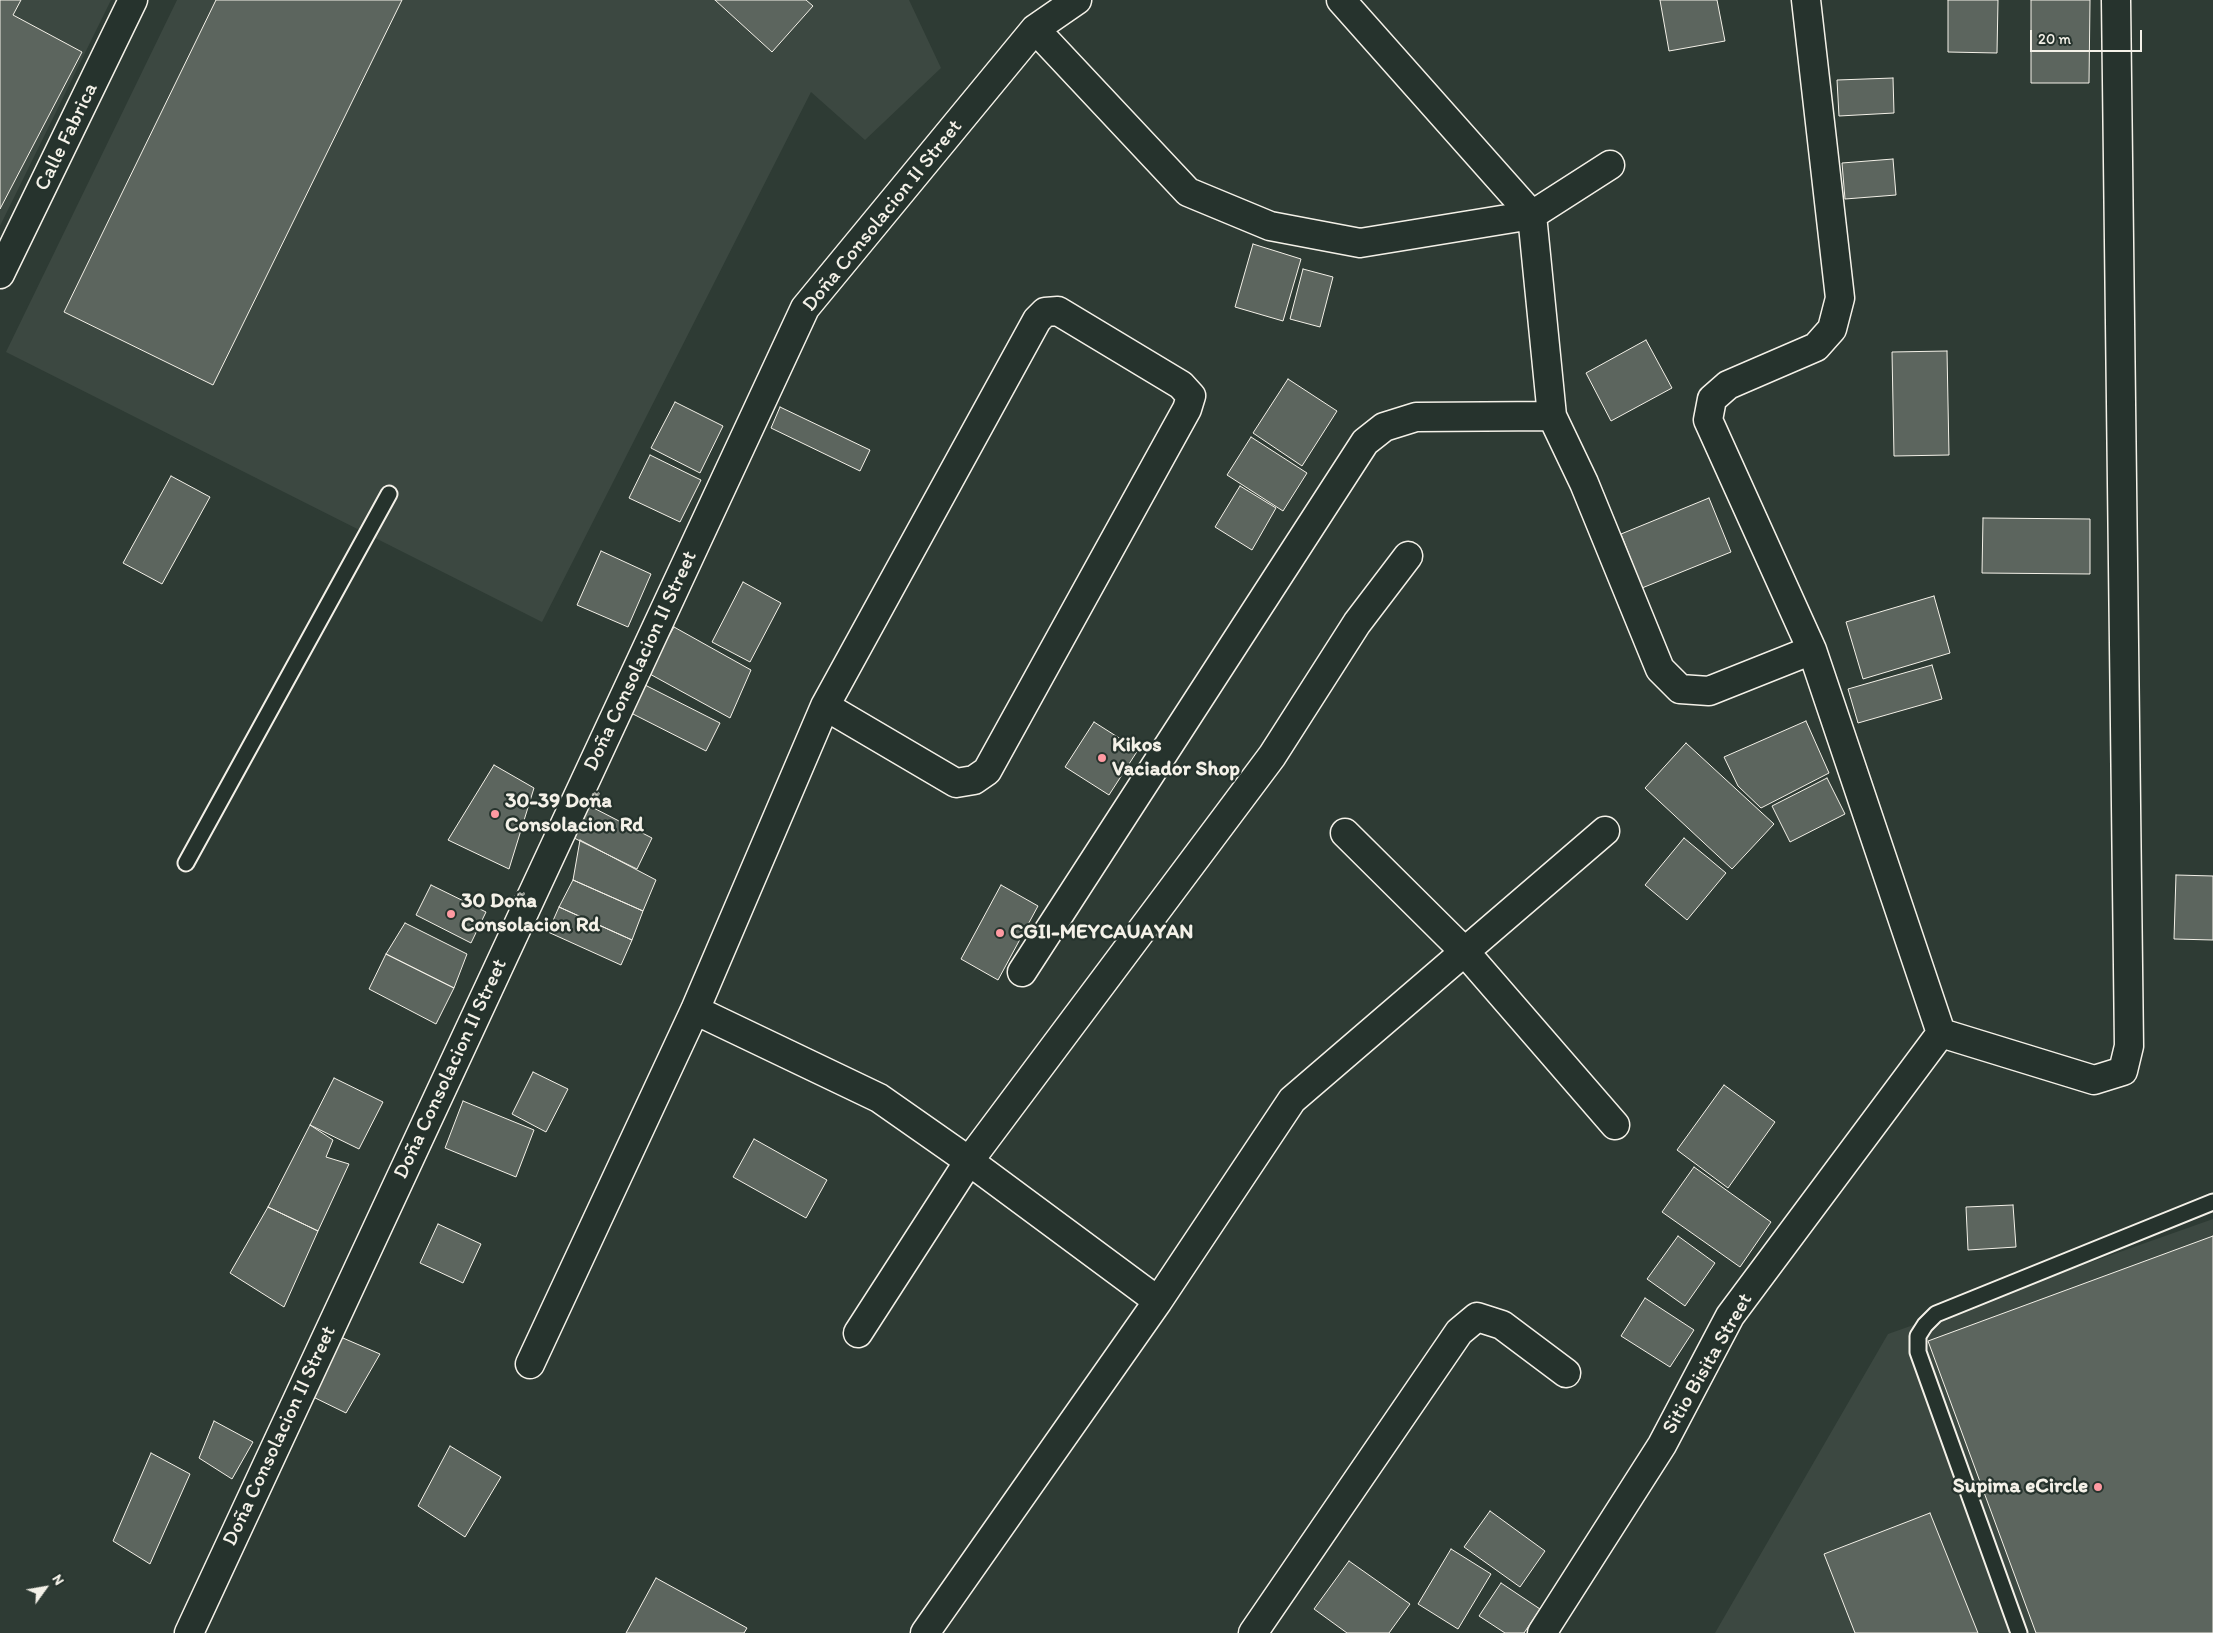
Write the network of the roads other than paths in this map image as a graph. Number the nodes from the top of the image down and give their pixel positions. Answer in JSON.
{"nodes":[{"id":1,"x":133,"y":0,"type":"edge"},
{"id":2,"x":1077,"y":0,"type":"edge"},
{"id":3,"x":1342,"y":0,"type":"edge"},
{"id":4,"x":1806,"y":0,"type":"edge"},
{"id":5,"x":2116,"y":0,"type":"edge"},
{"id":6,"x":1035,"y":29,"type":"junction"},
{"id":7,"x":1610,"y":165,"type":"dead end"},
{"id":8,"x":1532,"y":216,"type":"junction"},
{"id":9,"x":0,"y":274,"type":"edge"},
{"id":10,"x":1552,"y":416,"type":"junction"},
{"id":11,"x":389,"y":494,"type":"dead end"},
{"id":12,"x":1408,"y":556,"type":"dead end"},
{"id":13,"x":1812,"y":650,"type":"junction"},
{"id":14,"x":825,"y":706,"type":"junction"},
{"id":15,"x":1605,"y":831,"type":"dead end"},
{"id":16,"x":1345,"y":833,"type":"dead end"},
{"id":17,"x":186,"y":864,"type":"dead end"},
{"id":18,"x":1464,"y":952,"type":"junction"},
{"id":19,"x":1022,"y":972,"type":"dead end"},
{"id":20,"x":695,"y":1010,"type":"junction"},
{"id":21,"x":1941,"y":1033,"type":"junction"},
{"id":22,"x":1615,"y":1125,"type":"dead end"},
{"id":23,"x":969,"y":1161,"type":"junction"},
{"id":24,"x":2213,"y":1202,"type":"edge"},
{"id":25,"x":1158,"y":1301,"type":"junction"},
{"id":26,"x":858,"y":1333,"type":"dead end"},
{"id":27,"x":530,"y":1364,"type":"dead end"},
{"id":28,"x":1566,"y":1373,"type":"dead end"},
{"id":29,"x":189,"y":1633,"type":"edge"},
{"id":30,"x":925,"y":1633,"type":"edge"},
{"id":31,"x":1253,"y":1633,"type":"edge"},
{"id":32,"x":1542,"y":1633,"type":"edge"},
{"id":33,"x":2019,"y":1633,"type":"edge"}],
"edges":[{"from":1,"to":9,"type":"street","name":"Calle Fabrica"},
{"from":2,"to":6,"type":"street","name":"Doña Consolacion II Street"},
{"from":3,"to":8,"type":"street"},
{"from":4,"to":13,"type":"street"},
{"from":5,"to":21,"type":"street"},
{"from":6,"to":8,"type":"street"},
{"from":6,"to":29,"type":"street","name":"Doña Consolacion II Street"},
{"from":7,"to":8,"type":"street"},
{"from":8,"to":10,"type":"street"},
{"from":10,"to":13,"type":"street"},
{"from":10,"to":19,"type":"street"},
{"from":11,"to":17,"type":"lane"},
{"from":12,"to":23,"type":"street"},
{"from":13,"to":21,"type":"street"},
{"from":14,"to":14,"type":"street"},
{"from":14,"to":20,"type":"street"},
{"from":15,"to":18,"type":"street"},
{"from":16,"to":18,"type":"street"},
{"from":18,"to":22,"type":"street"},
{"from":18,"to":25,"type":"street"},
{"from":20,"to":23,"type":"street"},
{"from":20,"to":27,"type":"street"},
{"from":21,"to":32,"type":"street","name":"Sitio Bisita Street"},
{"from":23,"to":25,"type":"street"},
{"from":23,"to":26,"type":"street"},
{"from":24,"to":33,"type":"lane"},
{"from":25,"to":30,"type":"street"},
{"from":28,"to":31,"type":"street"}]}
